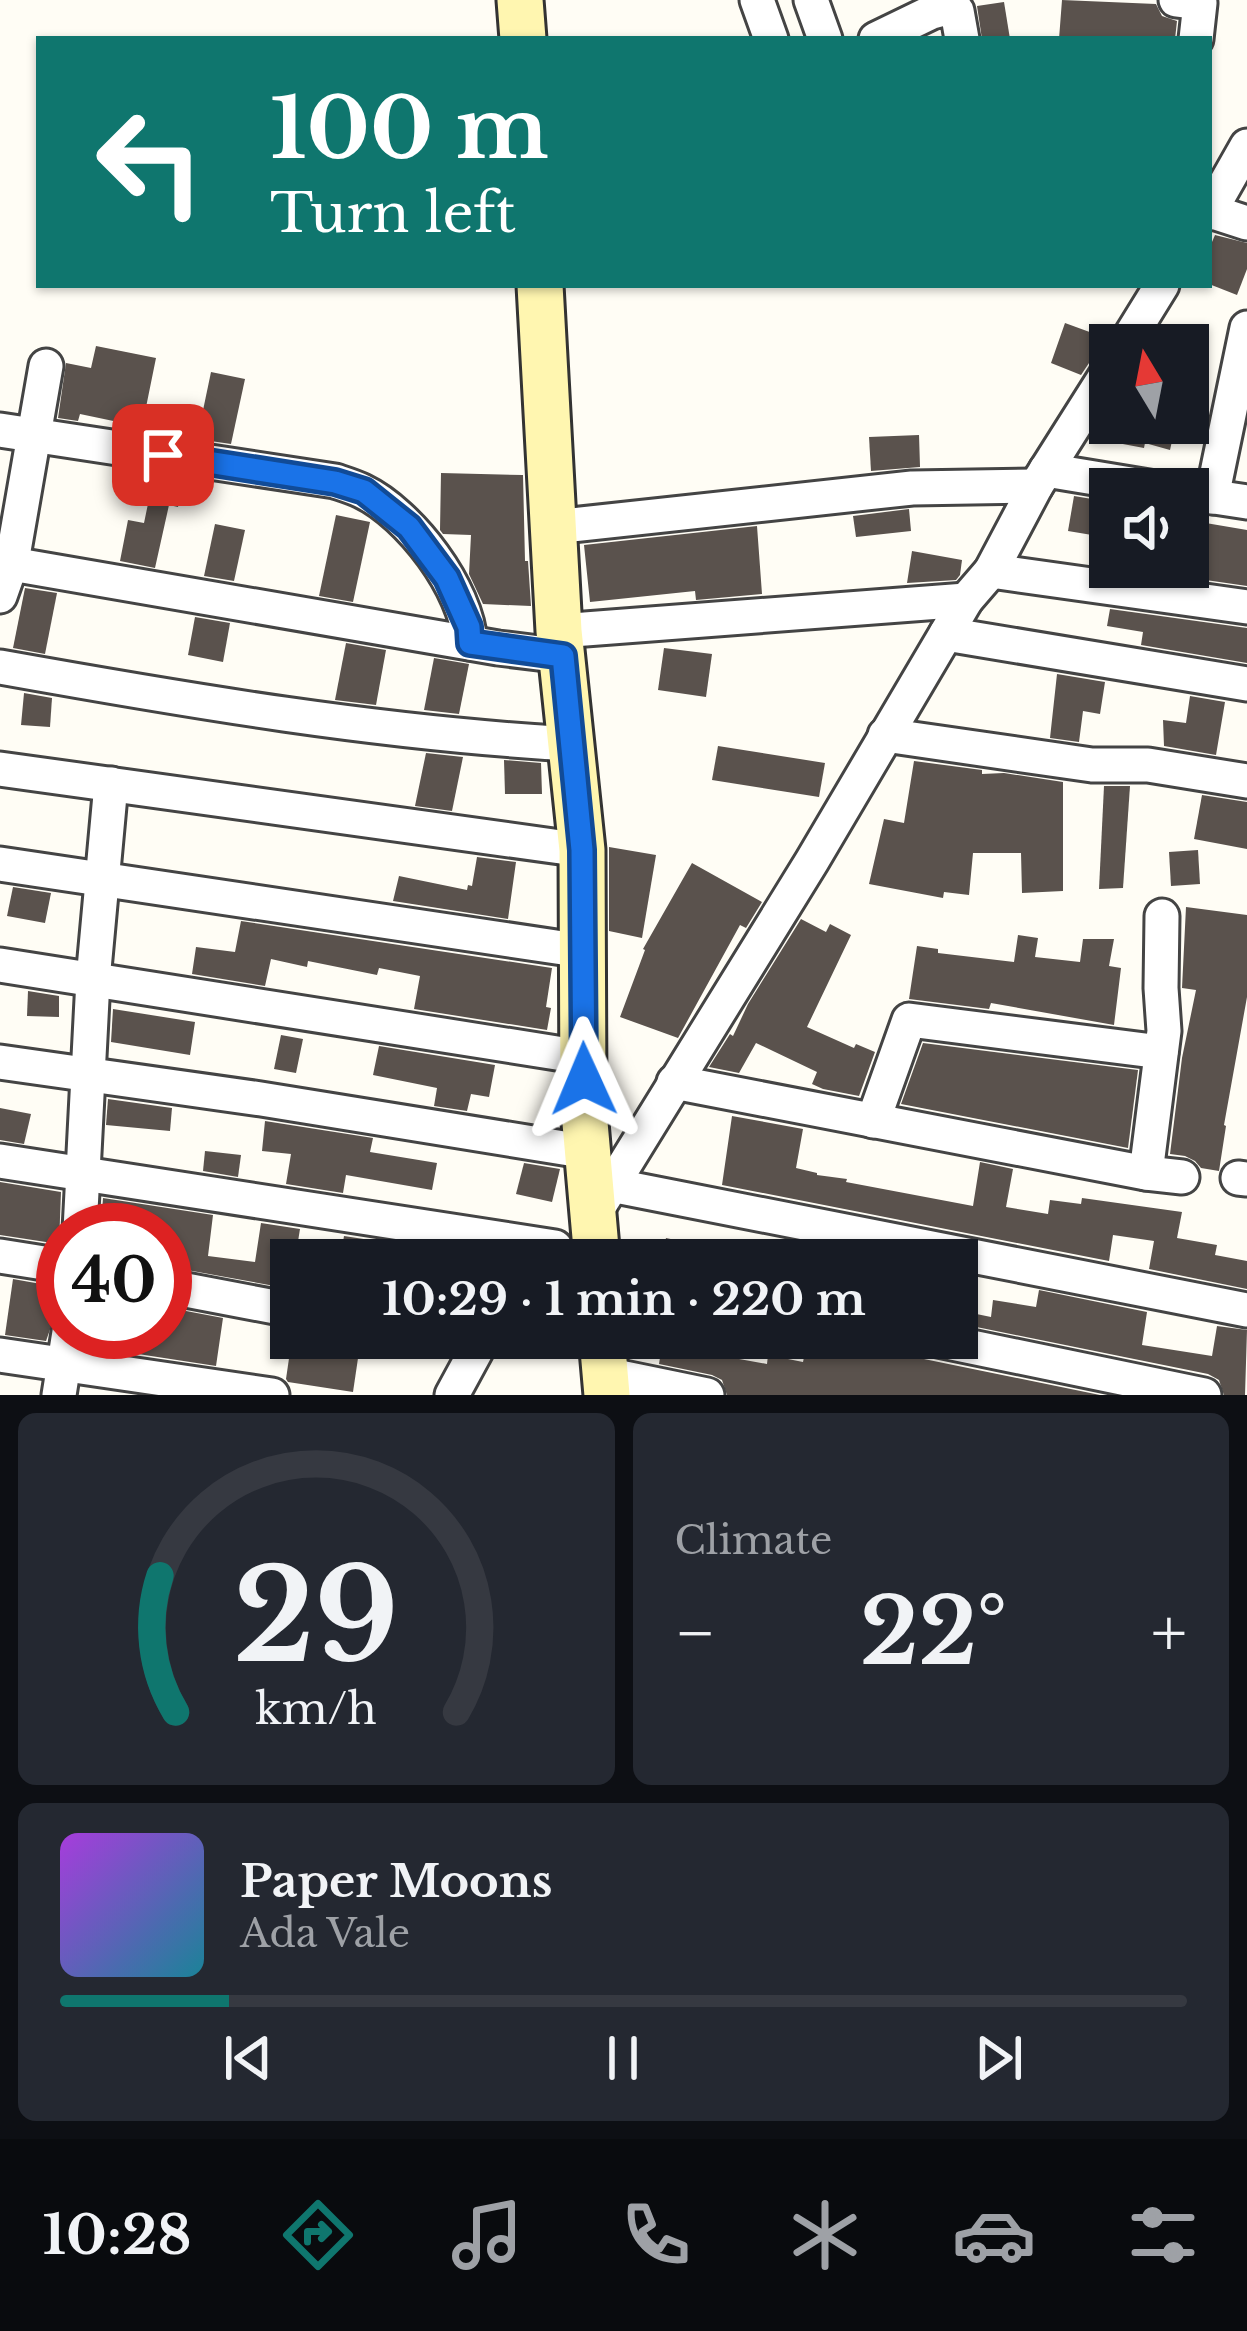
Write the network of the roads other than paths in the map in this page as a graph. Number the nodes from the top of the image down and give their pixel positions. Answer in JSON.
{"nodes":[{"id":1,"x":520,"y":0,"type":"edge"},
{"id":2,"x":757,"y":0,"type":"edge"},
{"id":3,"x":812,"y":0,"type":"edge"},
{"id":4,"x":1193,"y":1,"type":"edge"},
{"id":5,"x":524,"y":36,"type":"edge"},
{"id":6,"x":770,"y":36,"type":"edge"},
{"id":7,"x":823,"y":36,"type":"edge"},
{"id":8,"x":882,"y":36,"type":"edge"},
{"id":9,"x":961,"y":36,"type":"edge"},
{"id":10,"x":1196,"y":36,"type":"edge"},
{"id":11,"x":1232,"y":152,"type":"edge"},
{"id":12,"x":1212,"y":204,"type":"edge"},
{"id":13,"x":1212,"y":213,"type":"edge"},
{"id":14,"x":1247,"y":224,"type":"edge"},
{"id":15,"x":540,"y":288,"type":"edge"},
{"id":16,"x":1160,"y":288,"type":"edge"},
{"id":17,"x":1138,"y":324,"type":"edge"},
{"id":18,"x":1246,"y":335,"type":"edge"},
{"id":19,"x":46,"y":366,"type":"dead end"},
{"id":20,"x":1089,"y":402,"type":"edge"},
{"id":21,"x":17,"y":433,"type":"edge"},
{"id":22,"x":1234,"y":447,"type":"edge"},
{"id":23,"x":1041,"y":478,"type":"junction"},
{"id":24,"x":1089,"y":482,"type":"edge"},
{"id":25,"x":1209,"y":482,"type":"edge"},
{"id":26,"x":1209,"y":496,"type":"edge"},
{"id":27,"x":1247,"y":502,"type":"edge"},
{"id":28,"x":554,"y":527,"type":"junction"},
{"id":29,"x":6,"y":562,"type":"edge"},
{"id":30,"x":991,"y":571,"type":"junction"},
{"id":31,"x":0,"y":596,"type":"edge"},
{"id":32,"x":966,"y":600,"type":"junction"},
{"id":33,"x":1247,"y":607,"type":"edge"},
{"id":34,"x":946,"y":634,"type":"junction"},
{"id":35,"x":470,"y":643,"type":"junction"},
{"id":36,"x":561,"y":644,"type":"junction"},
{"id":37,"x":0,"y":667,"type":"edge"},
{"id":38,"x":1247,"y":684,"type":"edge"},
{"id":39,"x":885,"y":735,"type":"junction"},
{"id":40,"x":572,"y":744,"type":"junction"},
{"id":41,"x":0,"y":769,"type":"edge"},
{"id":42,"x":1247,"y":781,"type":"edge"},
{"id":43,"x":111,"y":784,"type":"junction"},
{"id":44,"x":582,"y":850,"type":"junction"},
{"id":45,"x":0,"y":864,"type":"edge"},
{"id":46,"x":102,"y":881,"type":"junction"},
{"id":47,"x":1162,"y":916,"type":"dead end"},
{"id":48,"x":583,"y":951,"type":"junction"},
{"id":49,"x":0,"y":965,"type":"edge"},
{"id":50,"x":93,"y":980,"type":"junction"},
{"id":51,"x":1161,"y":1052,"type":"junction"},
{"id":52,"x":582,"y":1058,"type":"junction"},
{"id":53,"x":0,"y":1062,"type":"edge"},
{"id":54,"x":90,"y":1074,"type":"junction"},
{"id":55,"x":674,"y":1082,"type":"junction"},
{"id":56,"x":873,"y":1120,"type":"junction"},
{"id":57,"x":0,"y":1161,"type":"edge"},
{"id":58,"x":1145,"y":1173,"type":"junction"},
{"id":59,"x":81,"y":1174,"type":"junction"},
{"id":60,"x":1182,"y":1178,"type":"dead end"},
{"id":61,"x":80,"y":1203,"type":"edge"},
{"id":62,"x":583,"y":1216,"type":"edge"},
{"id":63,"x":0,"y":1256,"type":"edge"},
{"id":64,"x":36,"y":1262,"type":"edge"},
{"id":65,"x":192,"y":1291,"type":"edge"},
{"id":66,"x":270,"y":1306,"type":"edge"},
{"id":67,"x":1247,"y":1310,"type":"edge"},
{"id":68,"x":978,"y":1348,"type":"edge"},
{"id":69,"x":0,"y":1355,"type":"edge"},
{"id":70,"x":466,"y":1359,"type":"edge"},
{"id":71,"x":64,"y":1364,"type":"edge"},
{"id":72,"x":605,"y":1369,"type":"edge"},
{"id":73,"x":272,"y":1395,"type":"edge"},
{"id":74,"x":452,"y":1395,"type":"edge"},
{"id":75,"x":707,"y":1395,"type":"edge"},
{"id":76,"x":1204,"y":1395,"type":"edge"}],
"edges":[{"from":1,"to":5,"type":"street"},
{"from":2,"to":6,"type":"street"},
{"from":3,"to":7,"type":"street"},
{"from":4,"to":10,"type":"street"},
{"from":8,"to":9,"type":"street"},
{"from":11,"to":12,"type":"street"},
{"from":13,"to":14,"type":"street"},
{"from":15,"to":28,"type":"street"},
{"from":16,"to":17,"type":"street"},
{"from":18,"to":22,"type":"street"},
{"from":19,"to":21,"type":"street"},
{"from":20,"to":23,"type":"street"},
{"from":21,"to":29,"type":"street"},
{"from":21,"to":35,"type":"street"},
{"from":22,"to":25,"type":"street"},
{"from":23,"to":24,"type":"street"},
{"from":23,"to":28,"type":"street"},
{"from":23,"to":30,"type":"street"},
{"from":26,"to":27,"type":"street"},
{"from":28,"to":36,"type":"street"},
{"from":29,"to":31,"type":"street"},
{"from":29,"to":35,"type":"street"},
{"from":30,"to":32,"type":"street"},
{"from":30,"to":33,"type":"street"},
{"from":32,"to":34,"type":"street"},
{"from":32,"to":36,"type":"street"},
{"from":34,"to":38,"type":"street"},
{"from":34,"to":39,"type":"street"},
{"from":35,"to":36,"type":"street"},
{"from":36,"to":40,"type":"street"},
{"from":37,"to":40,"type":"street"},
{"from":39,"to":42,"type":"street"},
{"from":39,"to":55,"type":"street"},
{"from":40,"to":44,"type":"street"},
{"from":41,"to":43,"type":"street"},
{"from":43,"to":44,"type":"street"},
{"from":43,"to":46,"type":"street"},
{"from":44,"to":48,"type":"street"},
{"from":45,"to":46,"type":"street"},
{"from":46,"to":48,"type":"street"},
{"from":46,"to":50,"type":"street"},
{"from":47,"to":51,"type":"street"},
{"from":48,"to":52,"type":"street"},
{"from":49,"to":50,"type":"street"},
{"from":50,"to":52,"type":"street"},
{"from":50,"to":54,"type":"street"},
{"from":51,"to":56,"type":"street"},
{"from":51,"to":58,"type":"street"},
{"from":52,"to":62,"type":"street"},
{"from":53,"to":54,"type":"street"},
{"from":54,"to":59,"type":"street"},
{"from":54,"to":62,"type":"street"},
{"from":55,"to":56,"type":"street"},
{"from":55,"to":62,"type":"street"},
{"from":56,"to":58,"type":"street"},
{"from":57,"to":59,"type":"street"},
{"from":58,"to":60,"type":"street"},
{"from":59,"to":61,"type":"street"},
{"from":59,"to":62,"type":"street"},
{"from":62,"to":67,"type":"street"},
{"from":63,"to":64,"type":"street"},
{"from":65,"to":66,"type":"street"},
{"from":68,"to":76,"type":"street"},
{"from":69,"to":71,"type":"street"},
{"from":70,"to":74,"type":"street"},
{"from":71,"to":73,"type":"street"},
{"from":72,"to":75,"type":"street"}]}
